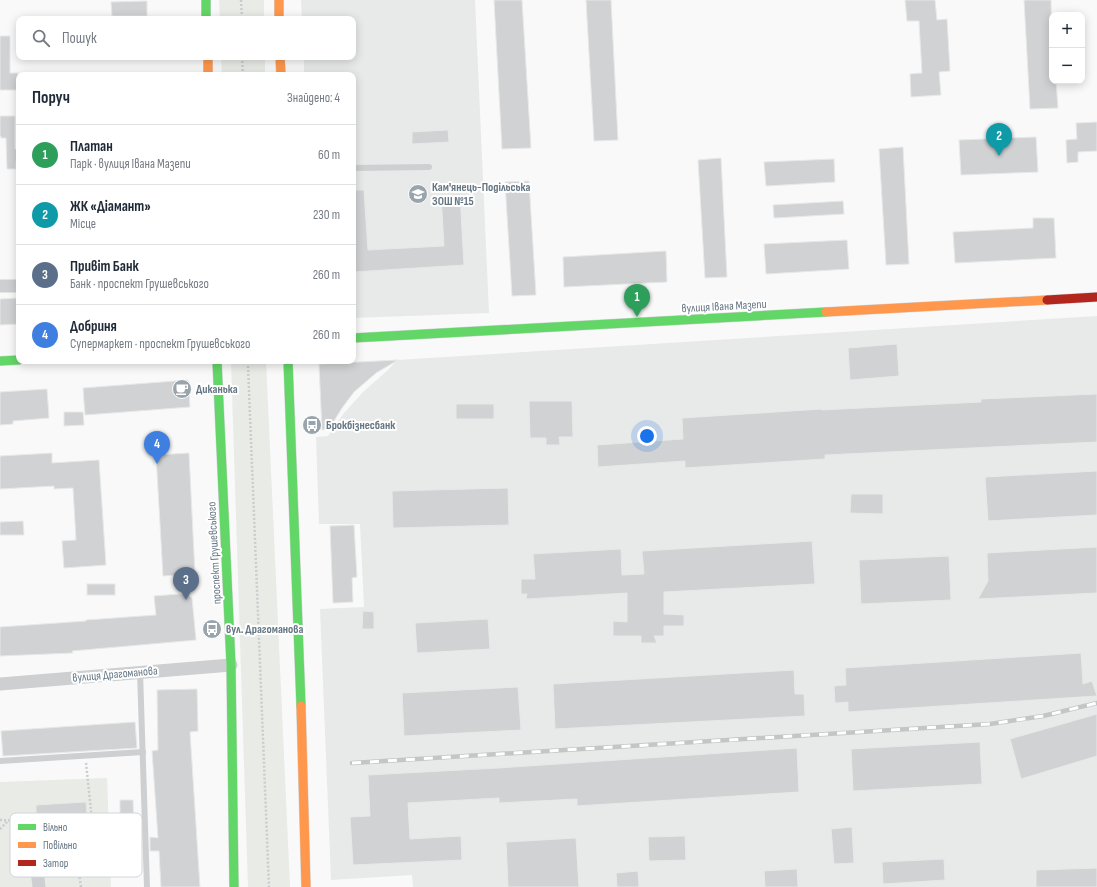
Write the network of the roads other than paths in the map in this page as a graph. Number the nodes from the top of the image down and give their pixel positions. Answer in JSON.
{"nodes":[{"id":1,"x":206,"y":0,"type":"edge"},
{"id":2,"x":279,"y":0,"type":"edge"},
{"id":3,"x":206,"y":16,"type":"edge"},
{"id":4,"x":279,"y":16,"type":"edge"},
{"id":5,"x":208,"y":60,"type":"edge"},
{"id":6,"x":280,"y":60,"type":"edge"},
{"id":7,"x":208,"y":72,"type":"edge"},
{"id":8,"x":281,"y":72,"type":"edge"},
{"id":9,"x":429,"y":167,"type":"dead end"},
{"id":10,"x":356,"y":168,"type":"edge"},
{"id":11,"x":0,"y":286,"type":"edge"},
{"id":12,"x":16,"y":286,"type":"edge"},
{"id":13,"x":1097,"y":297,"type":"edge"},
{"id":14,"x":356,"y":338,"type":"edge"},
{"id":15,"x":16,"y":360,"type":"edge"},
{"id":16,"x":0,"y":361,"type":"edge"},
{"id":17,"x":217,"y":364,"type":"edge"},
{"id":18,"x":288,"y":364,"type":"edge"},
{"id":19,"x":231,"y":665,"type":"junction"},
{"id":20,"x":140,"y":672,"type":"junction"},
{"id":21,"x":0,"y":684,"type":"edge"},
{"id":22,"x":143,"y":752,"type":"junction"},
{"id":23,"x":0,"y":760,"type":"edge"},
{"id":24,"x":38,"y":877,"type":"edge"},
{"id":25,"x":39,"y":887,"type":"edge"},
{"id":26,"x":147,"y":887,"type":"edge"},
{"id":27,"x":234,"y":887,"type":"edge"},
{"id":28,"x":306,"y":887,"type":"edge"}],
"edges":[{"from":1,"to":3,"type":"main road"},
{"from":2,"to":4,"type":"main road"},
{"from":5,"to":7,"type":"main road"},
{"from":6,"to":8,"type":"main road"},
{"from":9,"to":10,"type":"lane"},
{"from":11,"to":12,"type":"street"},
{"from":13,"to":14,"type":"main road","name":"вулиця Івана Мазепи"},
{"from":15,"to":16,"type":"main road"},
{"from":17,"to":19,"type":"main road","name":"проспект Грушевського"},
{"from":18,"to":28,"type":"main road"},
{"from":19,"to":20,"type":"street","name":"вулиця Драгоманова"},
{"from":19,"to":27,"type":"main road","name":"проспект Грушевського"},
{"from":20,"to":21,"type":"street","name":"вулиця Драгоманова"},
{"from":20,"to":22,"type":"lane"},
{"from":22,"to":23,"type":"lane"},
{"from":22,"to":26,"type":"lane"},
{"from":24,"to":25,"type":"street"}]}
